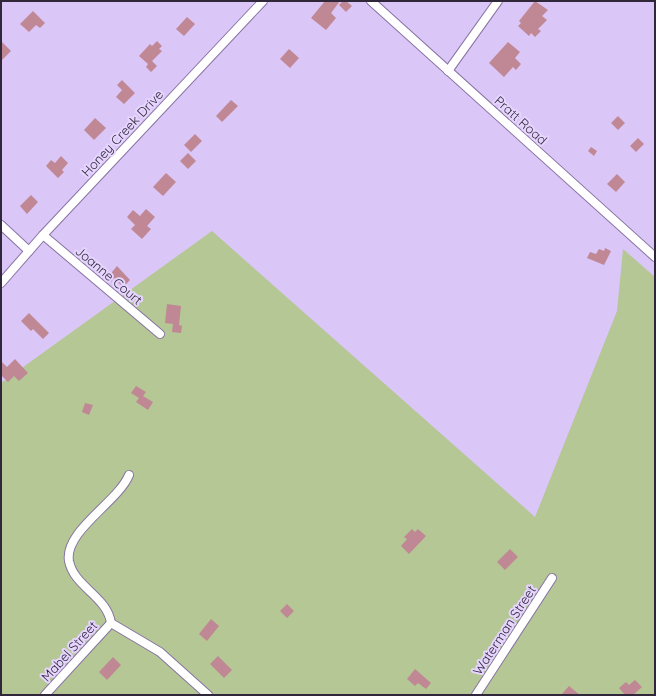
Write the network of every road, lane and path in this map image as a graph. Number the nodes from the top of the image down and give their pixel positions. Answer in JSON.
{"nodes":[{"id":1,"x":263,"y":1,"type":"edge"},
{"id":2,"x":371,"y":1,"type":"edge"},
{"id":3,"x":498,"y":1,"type":"edge"},
{"id":4,"x":448,"y":71,"type":"junction"},
{"id":5,"x":1,"y":225,"type":"edge"},
{"id":6,"x":43,"y":235,"type":"junction"},
{"id":7,"x":29,"y":250,"type":"junction"},
{"id":8,"x":655,"y":257,"type":"edge"},
{"id":9,"x":1,"y":283,"type":"edge"},
{"id":10,"x":160,"y":334,"type":"dead end"},
{"id":11,"x":129,"y":475,"type":"dead end"},
{"id":12,"x":552,"y":578,"type":"dead end"},
{"id":13,"x":111,"y":623,"type":"junction"},
{"id":14,"x":45,"y":695,"type":"edge"},
{"id":15,"x":208,"y":695,"type":"edge"},
{"id":16,"x":476,"y":695,"type":"edge"}],
"edges":[{"from":1,"to":6,"type":"street","name":"Honey Creek Drive"},
{"from":2,"to":4,"type":"street","name":"Pratt Road"},
{"from":3,"to":4,"type":"street"},
{"from":4,"to":8,"type":"street","name":"Pratt Road"},
{"from":5,"to":7,"type":"street"},
{"from":6,"to":7,"type":"street","name":"Honey Creek Drive"},
{"from":6,"to":10,"type":"street","name":"Joanne Court"},
{"from":7,"to":9,"type":"street","name":"Honey Creek Drive"},
{"from":11,"to":13,"type":"street"},
{"from":12,"to":16,"type":"street","name":"Waterman Street"},
{"from":13,"to":14,"type":"street","name":"Mabel Street"},
{"from":13,"to":15,"type":"street"}]}
